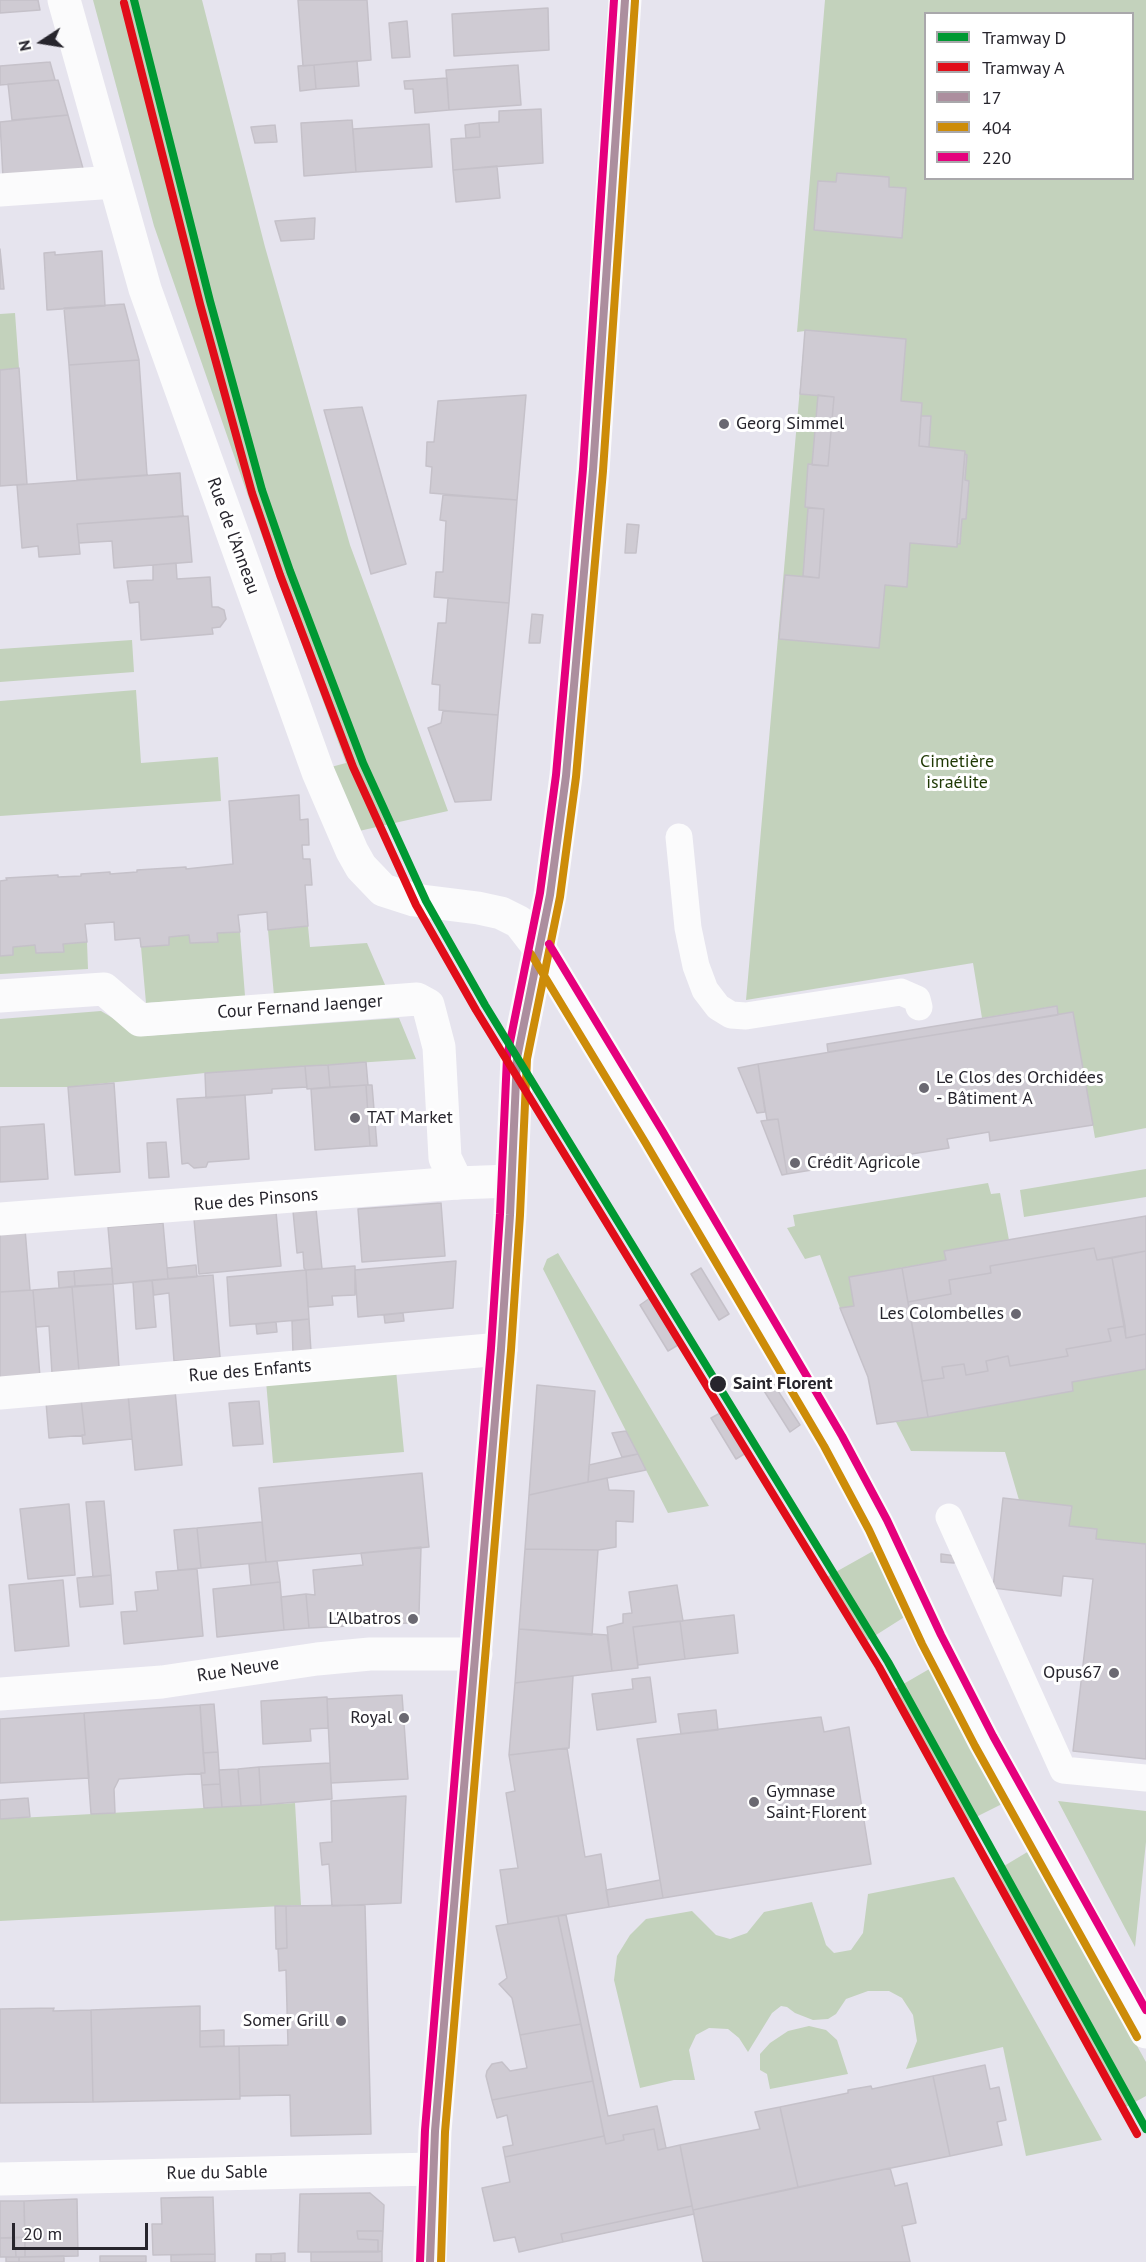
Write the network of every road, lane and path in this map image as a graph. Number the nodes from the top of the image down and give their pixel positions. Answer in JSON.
{"nodes":[{"id":1,"x":64,"y":0,"type":"edge"},
{"id":2,"x":625,"y":0,"type":"edge"},
{"id":3,"x":115,"y":182,"type":"junction"},
{"id":4,"x":0,"y":190,"type":"edge"},
{"id":5,"x":679,"y":837,"type":"dead end"},
{"id":6,"x":540,"y":949,"type":"junction"},
{"id":7,"x":0,"y":996,"type":"edge"},
{"id":8,"x":919,"y":1006,"type":"dead end"},
{"id":9,"x":511,"y":1181,"type":"junction"},
{"id":10,"x":457,"y":1183,"type":"junction"},
{"id":11,"x":0,"y":1219,"type":"edge"},
{"id":12,"x":501,"y":1349,"type":"junction"},
{"id":13,"x":0,"y":1393,"type":"edge"},
{"id":14,"x":949,"y":1517,"type":"dead end"},
{"id":15,"x":476,"y":1654,"type":"junction"},
{"id":16,"x":0,"y":1694,"type":"edge"},
{"id":17,"x":1146,"y":1778,"type":"edge"},
{"id":18,"x":1146,"y":2032,"type":"edge"},
{"id":19,"x":433,"y":2169,"type":"junction"},
{"id":20,"x":0,"y":2179,"type":"edge"},
{"id":21,"x":430,"y":2262,"type":"edge"}],
"edges":[{"from":1,"to":3,"type":"street","name":"Rue de l'Anneau"},
{"from":2,"to":6,"type":"street"},
{"from":3,"to":4,"type":"street"},
{"from":3,"to":6,"type":"street","name":"Rue de l'Anneau"},
{"from":5,"to":8,"type":"lane"},
{"from":6,"to":9,"type":"street"},
{"from":6,"to":18,"type":"street","name":"Rue de l'Anneau"},
{"from":7,"to":10,"type":"street","name":"Cour Fernand Jaenger"},
{"from":9,"to":10,"type":"street","name":"Rue des Pinsons"},
{"from":9,"to":12,"type":"street"},
{"from":10,"to":11,"type":"street","name":"Rue des Pinsons"},
{"from":12,"to":13,"type":"street","name":"Rue des Enfants"},
{"from":12,"to":15,"type":"street"},
{"from":14,"to":17,"type":"lane"},
{"from":15,"to":16,"type":"street","name":"Rue Neuve"},
{"from":15,"to":19,"type":"street"},
{"from":19,"to":20,"type":"street","name":"Rue du Sable"},
{"from":19,"to":21,"type":"street"}]}
